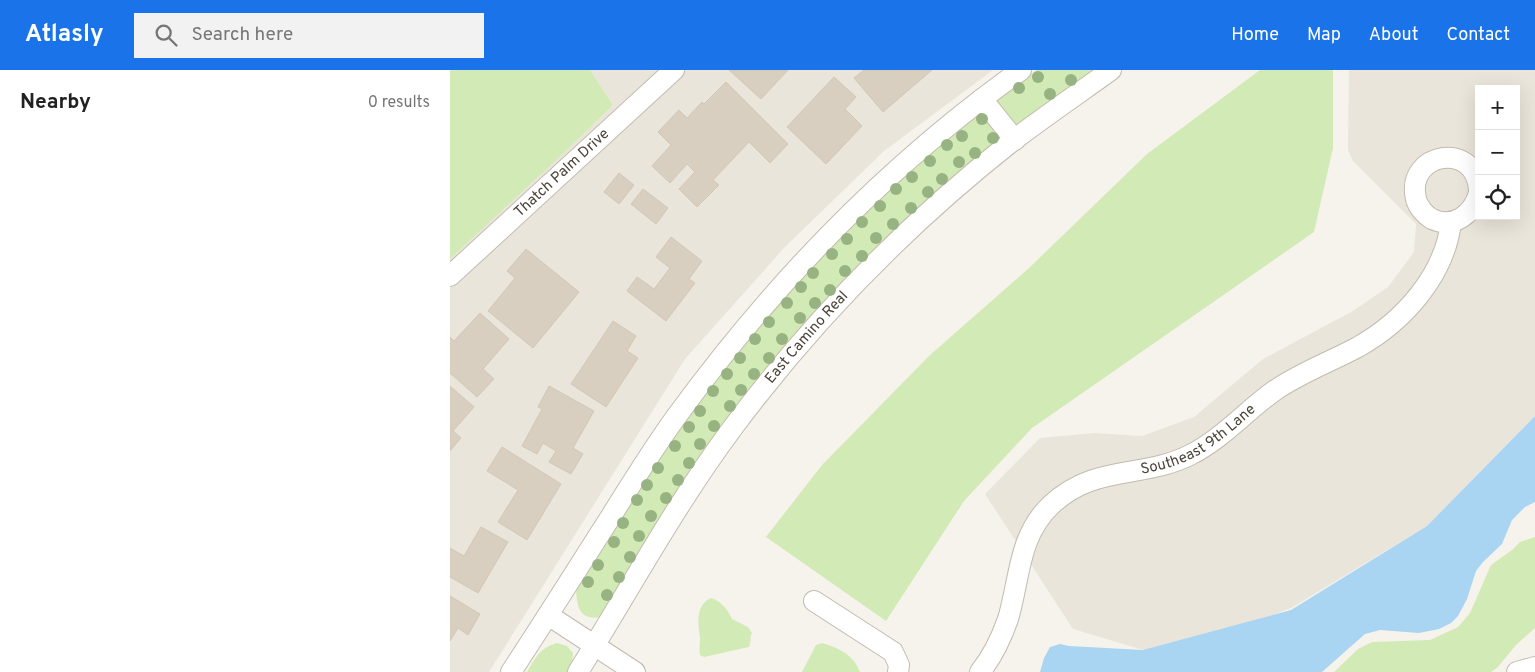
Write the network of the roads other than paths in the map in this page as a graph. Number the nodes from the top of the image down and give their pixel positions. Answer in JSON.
{"nodes":[{"id":1,"x":674,"y":70,"type":"edge"},
{"id":2,"x":1021,"y":70,"type":"edge"},
{"id":3,"x":1112,"y":70,"type":"edge"},
{"id":4,"x":982,"y":99,"type":"junction"},
{"id":5,"x":1015,"y":140,"type":"junction"},
{"id":6,"x":1475,"y":175,"type":"edge"},
{"id":7,"x":1475,"y":204,"type":"edge"},
{"id":8,"x":1452,"y":222,"type":"junction"},
{"id":9,"x":450,"y":276,"type":"edge"},
{"id":10,"x":814,"y":601,"type":"dead end"},
{"id":11,"x":548,"y":615,"type":"junction"},
{"id":12,"x":595,"y":645,"type":"junction"},
{"id":13,"x":1535,"y":667,"type":"edge"},
{"id":14,"x":511,"y":672,"type":"edge"},
{"id":15,"x":578,"y":672,"type":"edge"},
{"id":16,"x":635,"y":672,"type":"edge"},
{"id":17,"x":898,"y":672,"type":"edge"},
{"id":18,"x":980,"y":672,"type":"edge"},
{"id":19,"x":1517,"y":672,"type":"edge"}],
"edges":[{"from":1,"to":9,"type":"street","name":"Thatch Palm Drive"},
{"from":2,"to":4,"type":"street"},
{"from":3,"to":5,"type":"street","name":"East Camino Real"},
{"from":4,"to":5,"type":"street"},
{"from":4,"to":11,"type":"street"},
{"from":5,"to":12,"type":"street","name":"East Camino Real"},
{"from":6,"to":8,"type":"street"},
{"from":7,"to":8,"type":"street"},
{"from":8,"to":18,"type":"street","name":"Southeast 9th Lane"},
{"from":10,"to":17,"type":"street"},
{"from":11,"to":12,"type":"street"},
{"from":11,"to":14,"type":"street"},
{"from":12,"to":15,"type":"street","name":"East Camino Real"},
{"from":12,"to":16,"type":"street"},
{"from":13,"to":19,"type":"street"}]}
